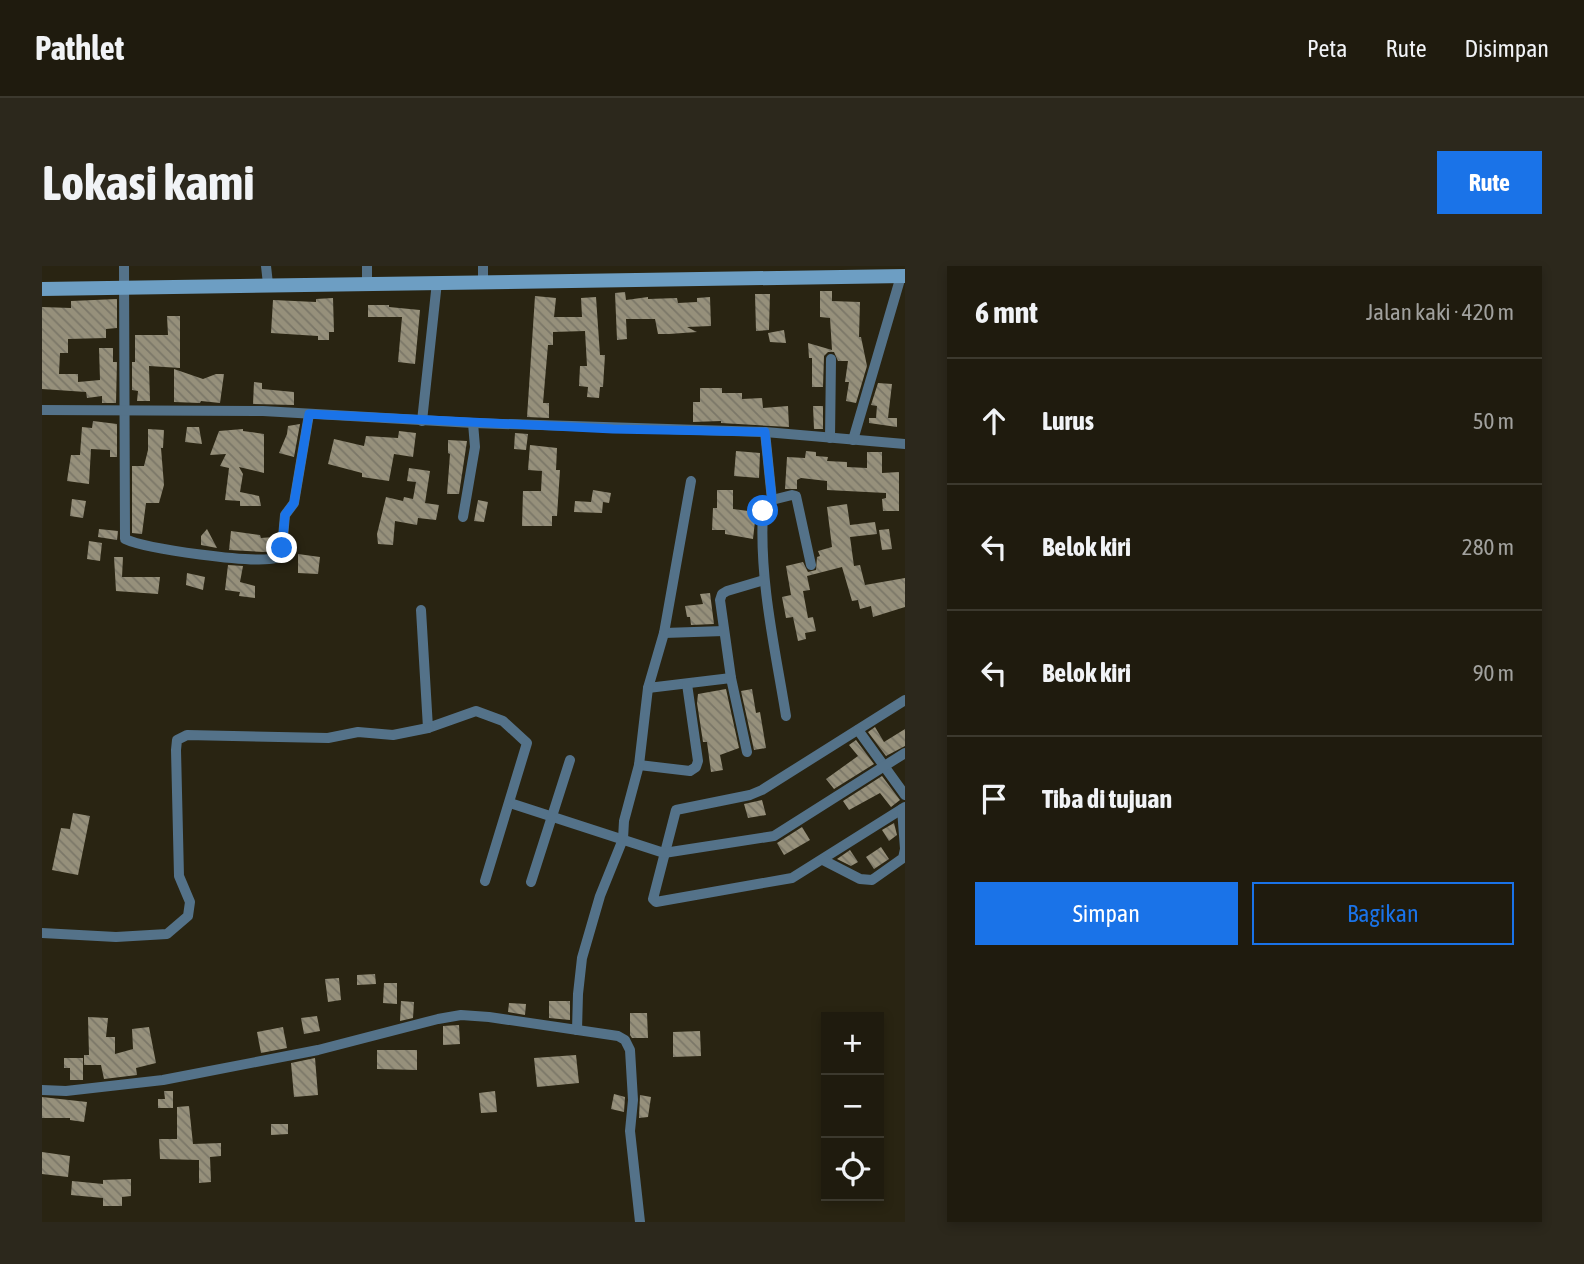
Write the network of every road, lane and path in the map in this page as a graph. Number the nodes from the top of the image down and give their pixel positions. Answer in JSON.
{"nodes":[{"id":1,"x":124,"y":266,"type":"edge"},
{"id":2,"x":266,"y":266,"type":"edge"},
{"id":3,"x":366,"y":266,"type":"edge"},
{"id":4,"x":483,"y":266,"type":"edge"},
{"id":5,"x":903,"y":276,"type":"edge"},
{"id":6,"x":437,"y":282,"type":"junction"},
{"id":7,"x":483,"y":282,"type":"junction"},
{"id":8,"x":367,"y":283,"type":"junction"},
{"id":9,"x":268,"y":284,"type":"junction"},
{"id":10,"x":42,"y":289,"type":"edge"},
{"id":11,"x":124,"y":289,"type":"junction"},
{"id":12,"x":831,"y":359,"type":"dead end"},
{"id":13,"x":42,"y":410,"type":"edge"},
{"id":14,"x":124,"y":411,"type":"junction"},
{"id":15,"x":309,"y":414,"type":"junction"},
{"id":16,"x":422,"y":421,"type":"junction"},
{"id":17,"x":473,"y":423,"type":"junction"},
{"id":18,"x":765,"y":432,"type":"junction"},
{"id":19,"x":830,"y":438,"type":"junction"},
{"id":20,"x":853,"y":440,"type":"junction"},
{"id":21,"x":905,"y":444,"type":"edge"},
{"id":22,"x":691,"y":481,"type":"dead end"},
{"id":23,"x":772,"y":500,"type":"junction"},
{"id":24,"x":463,"y":517,"type":"dead end"},
{"id":25,"x":811,"y":565,"type":"dead end"},
{"id":26,"x":764,"y":580,"type":"junction"},
{"id":27,"x":421,"y":610,"type":"dead end"},
{"id":28,"x":724,"y":631,"type":"junction"},
{"id":29,"x":664,"y":634,"type":"junction"},
{"id":30,"x":731,"y":678,"type":"junction"},
{"id":31,"x":687,"y":684,"type":"junction"},
{"id":32,"x":648,"y":688,"type":"junction"},
{"id":33,"x":905,"y":700,"type":"edge"},
{"id":34,"x":786,"y":716,"type":"dead end"},
{"id":35,"x":428,"y":728,"type":"junction"},
{"id":36,"x":858,"y":730,"type":"junction"},
{"id":37,"x":747,"y":752,"type":"dead end"},
{"id":38,"x":905,"y":753,"type":"edge"},
{"id":39,"x":570,"y":760,"type":"dead end"},
{"id":40,"x":639,"y":765,"type":"junction"},
{"id":41,"x":884,"y":767,"type":"junction"},
{"id":42,"x":905,"y":795,"type":"edge"},
{"id":43,"x":510,"y":803,"type":"junction"},
{"id":44,"x":904,"y":808,"type":"edge"},
{"id":45,"x":552,"y":817,"type":"junction"},
{"id":46,"x":622,"y":839,"type":"junction"},
{"id":47,"x":664,"y":853,"type":"junction"},
{"id":48,"x":823,"y":860,"type":"junction"},
{"id":49,"x":485,"y":881,"type":"dead end"},
{"id":50,"x":531,"y":882,"type":"dead end"},
{"id":51,"x":42,"y":933,"type":"edge"},
{"id":52,"x":577,"y":1030,"type":"junction"},
{"id":53,"x":42,"y":1090,"type":"edge"},
{"id":54,"x":640,"y":1222,"type":"edge"}],
"edges":[{"from":1,"to":11,"type":"street"},
{"from":2,"to":9,"type":"street"},
{"from":3,"to":8,"type":"street"},
{"from":4,"to":7,"type":"street"},
{"from":5,"to":7,"type":"main road"},
{"from":5,"to":20,"type":"street"},
{"from":6,"to":7,"type":"main road"},
{"from":6,"to":8,"type":"main road"},
{"from":6,"to":16,"type":"street"},
{"from":8,"to":9,"type":"main road"},
{"from":9,"to":11,"type":"main road"},
{"from":10,"to":11,"type":"main road"},
{"from":11,"to":14,"type":"street"},
{"from":12,"to":19,"type":"street"},
{"from":13,"to":14,"type":"street"},
{"from":14,"to":15,"type":"street"},
{"from":14,"to":15,"type":"street"},
{"from":15,"to":16,"type":"street"},
{"from":16,"to":17,"type":"street"},
{"from":17,"to":18,"type":"street"},
{"from":17,"to":24,"type":"street"},
{"from":18,"to":19,"type":"street"},
{"from":18,"to":23,"type":"street"},
{"from":19,"to":20,"type":"street"},
{"from":20,"to":21,"type":"street"},
{"from":22,"to":29,"type":"street"},
{"from":23,"to":25,"type":"street"},
{"from":23,"to":26,"type":"street"},
{"from":26,"to":28,"type":"street"},
{"from":26,"to":34,"type":"street"},
{"from":27,"to":35,"type":"street"},
{"from":28,"to":29,"type":"street"},
{"from":28,"to":30,"type":"street"},
{"from":29,"to":32,"type":"street"},
{"from":30,"to":31,"type":"street"},
{"from":30,"to":37,"type":"street"},
{"from":31,"to":32,"type":"street"},
{"from":31,"to":40,"type":"street"},
{"from":32,"to":40,"type":"street"},
{"from":33,"to":36,"type":"street"},
{"from":35,"to":43,"type":"street"},
{"from":35,"to":51,"type":"street"},
{"from":36,"to":41,"type":"street"},
{"from":36,"to":47,"type":"street"},
{"from":38,"to":41,"type":"street"},
{"from":39,"to":45,"type":"street"},
{"from":40,"to":46,"type":"street"},
{"from":41,"to":42,"type":"street"},
{"from":41,"to":47,"type":"street"},
{"from":43,"to":45,"type":"street"},
{"from":43,"to":49,"type":"street"},
{"from":44,"to":48,"type":"street"},
{"from":44,"to":48,"type":"street"},
{"from":45,"to":46,"type":"street"},
{"from":45,"to":50,"type":"street"},
{"from":46,"to":47,"type":"street"},
{"from":46,"to":52,"type":"street"},
{"from":47,"to":48,"type":"street"},
{"from":52,"to":53,"type":"street"},
{"from":52,"to":54,"type":"street"}]}
